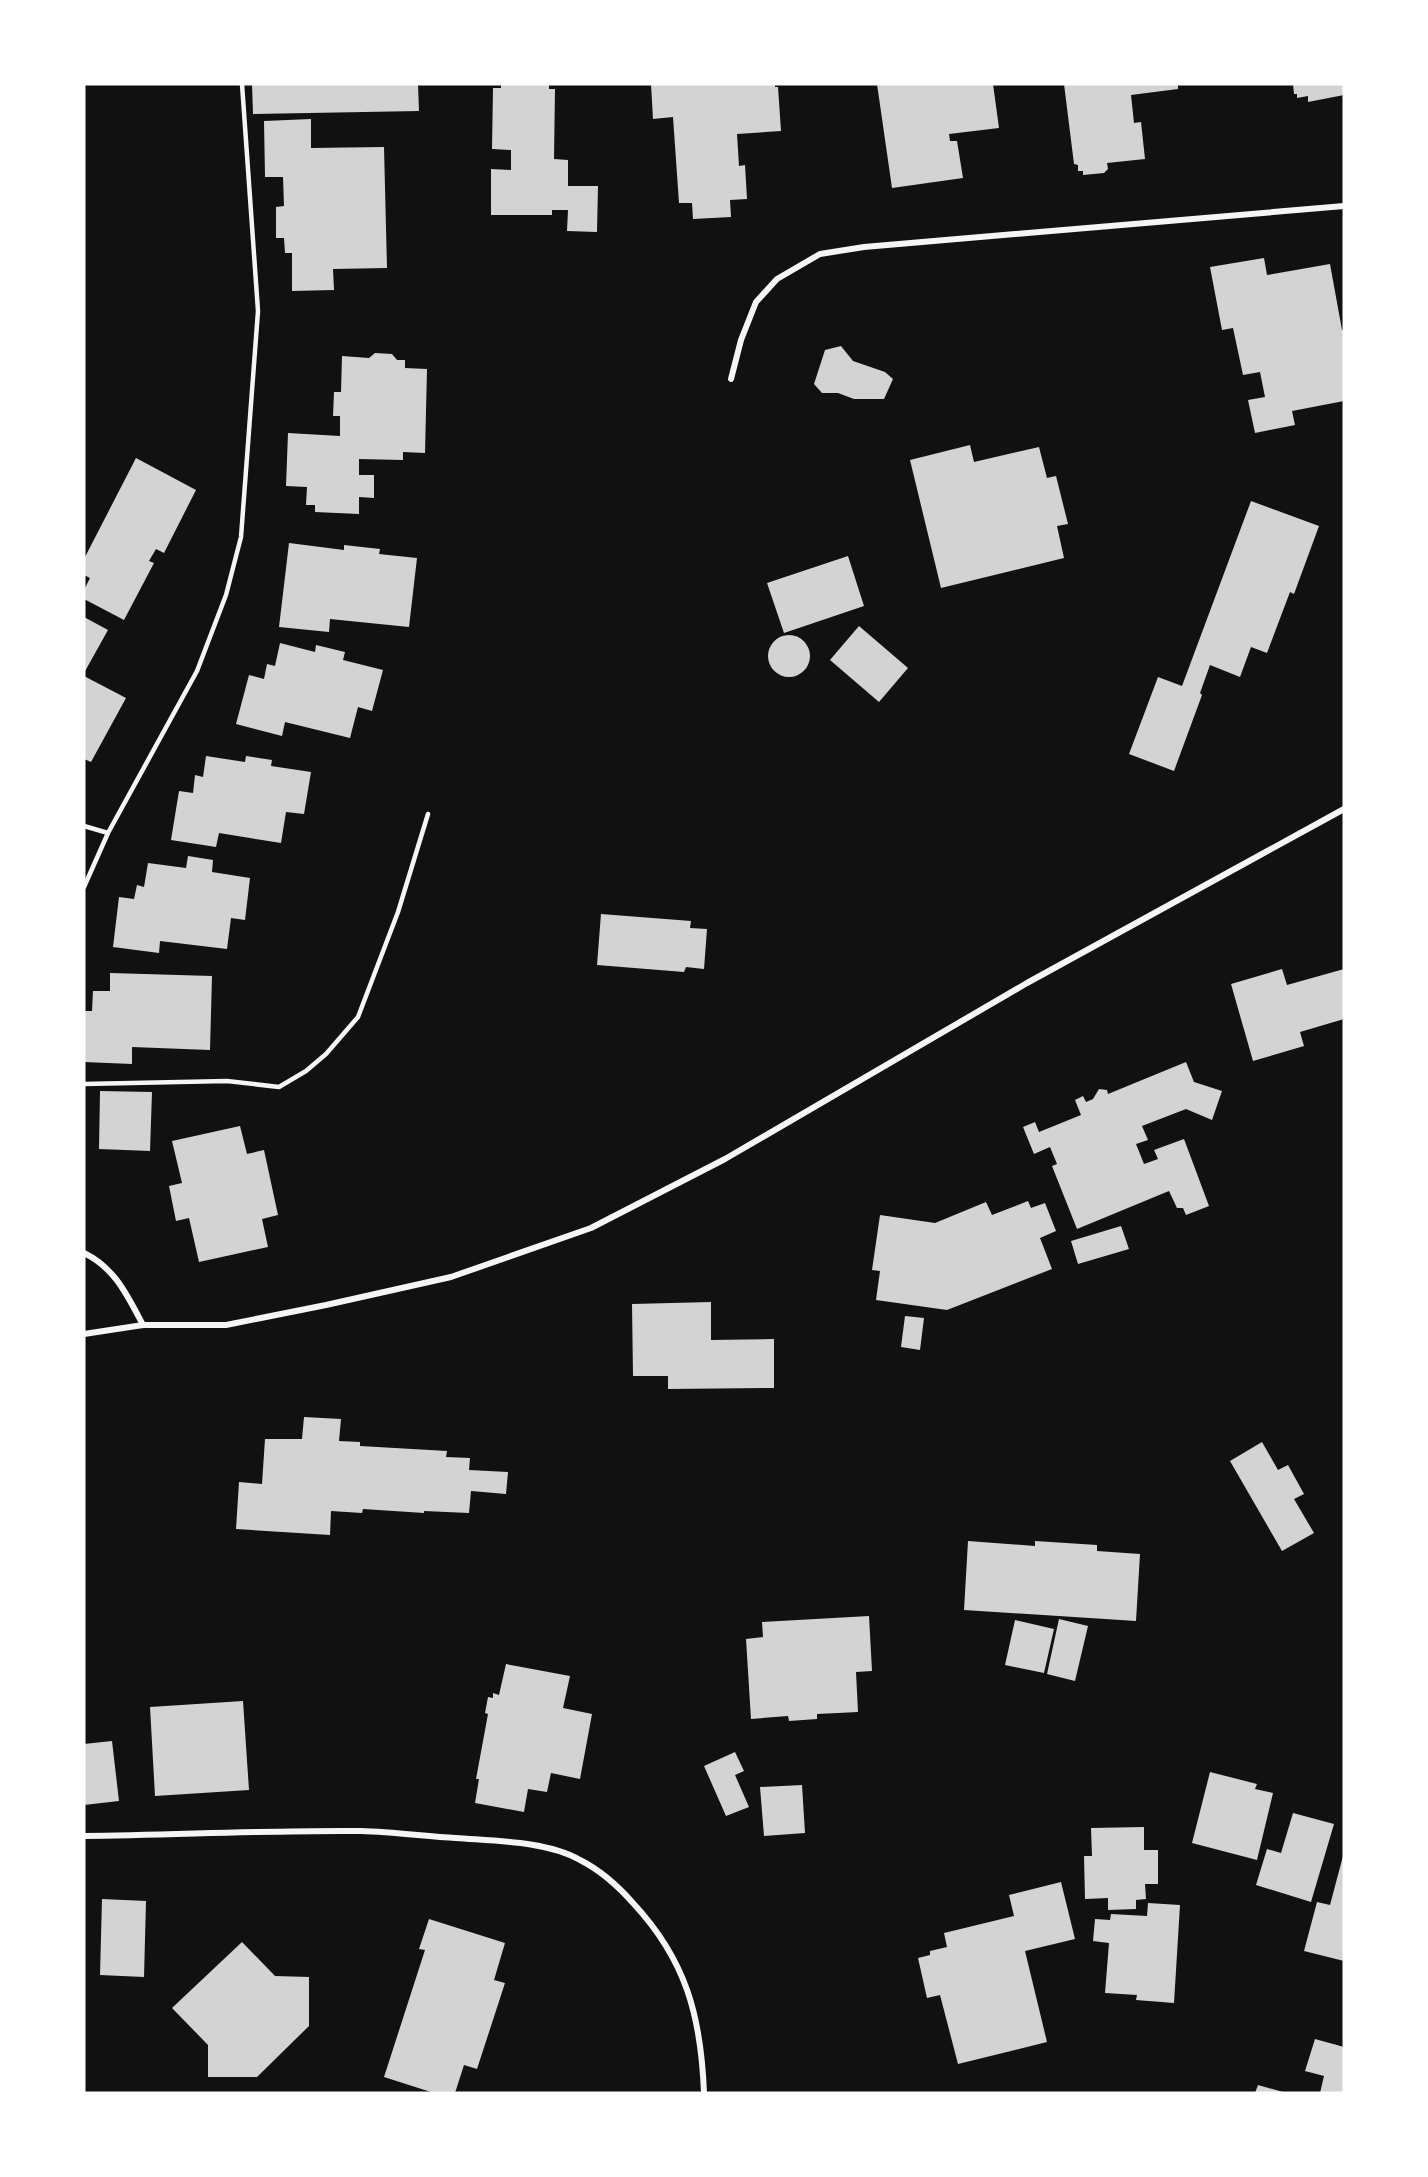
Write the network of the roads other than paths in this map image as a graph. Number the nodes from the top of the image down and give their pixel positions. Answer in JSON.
{"nodes":[{"id":1,"x":242,"y":84,"type":"edge"},
{"id":2,"x":1344,"y":206,"type":"edge"},
{"id":3,"x":731,"y":379,"type":"dead end"},
{"id":4,"x":1344,"y":809,"type":"edge"},
{"id":5,"x":428,"y":814,"type":"dead end"},
{"id":6,"x":84,"y":826,"type":"edge"},
{"id":7,"x":108,"y":833,"type":"junction"},
{"id":8,"x":84,"y":887,"type":"edge"},
{"id":9,"x":84,"y":1084,"type":"edge"},
{"id":10,"x":84,"y":1252,"type":"edge"},
{"id":11,"x":142,"y":1325,"type":"junction"},
{"id":12,"x":84,"y":1334,"type":"edge"},
{"id":13,"x":84,"y":1836,"type":"edge"},
{"id":14,"x":704,"y":2093,"type":"edge"}],
"edges":[{"from":1,"to":7,"type":"lane"},
{"from":2,"to":3,"type":"street"},
{"from":4,"to":11,"type":"street"},
{"from":5,"to":9,"type":"lane"},
{"from":6,"to":7,"type":"lane"},
{"from":7,"to":8,"type":"lane"},
{"from":10,"to":11,"type":"street"},
{"from":11,"to":12,"type":"street"},
{"from":13,"to":14,"type":"street"}]}
